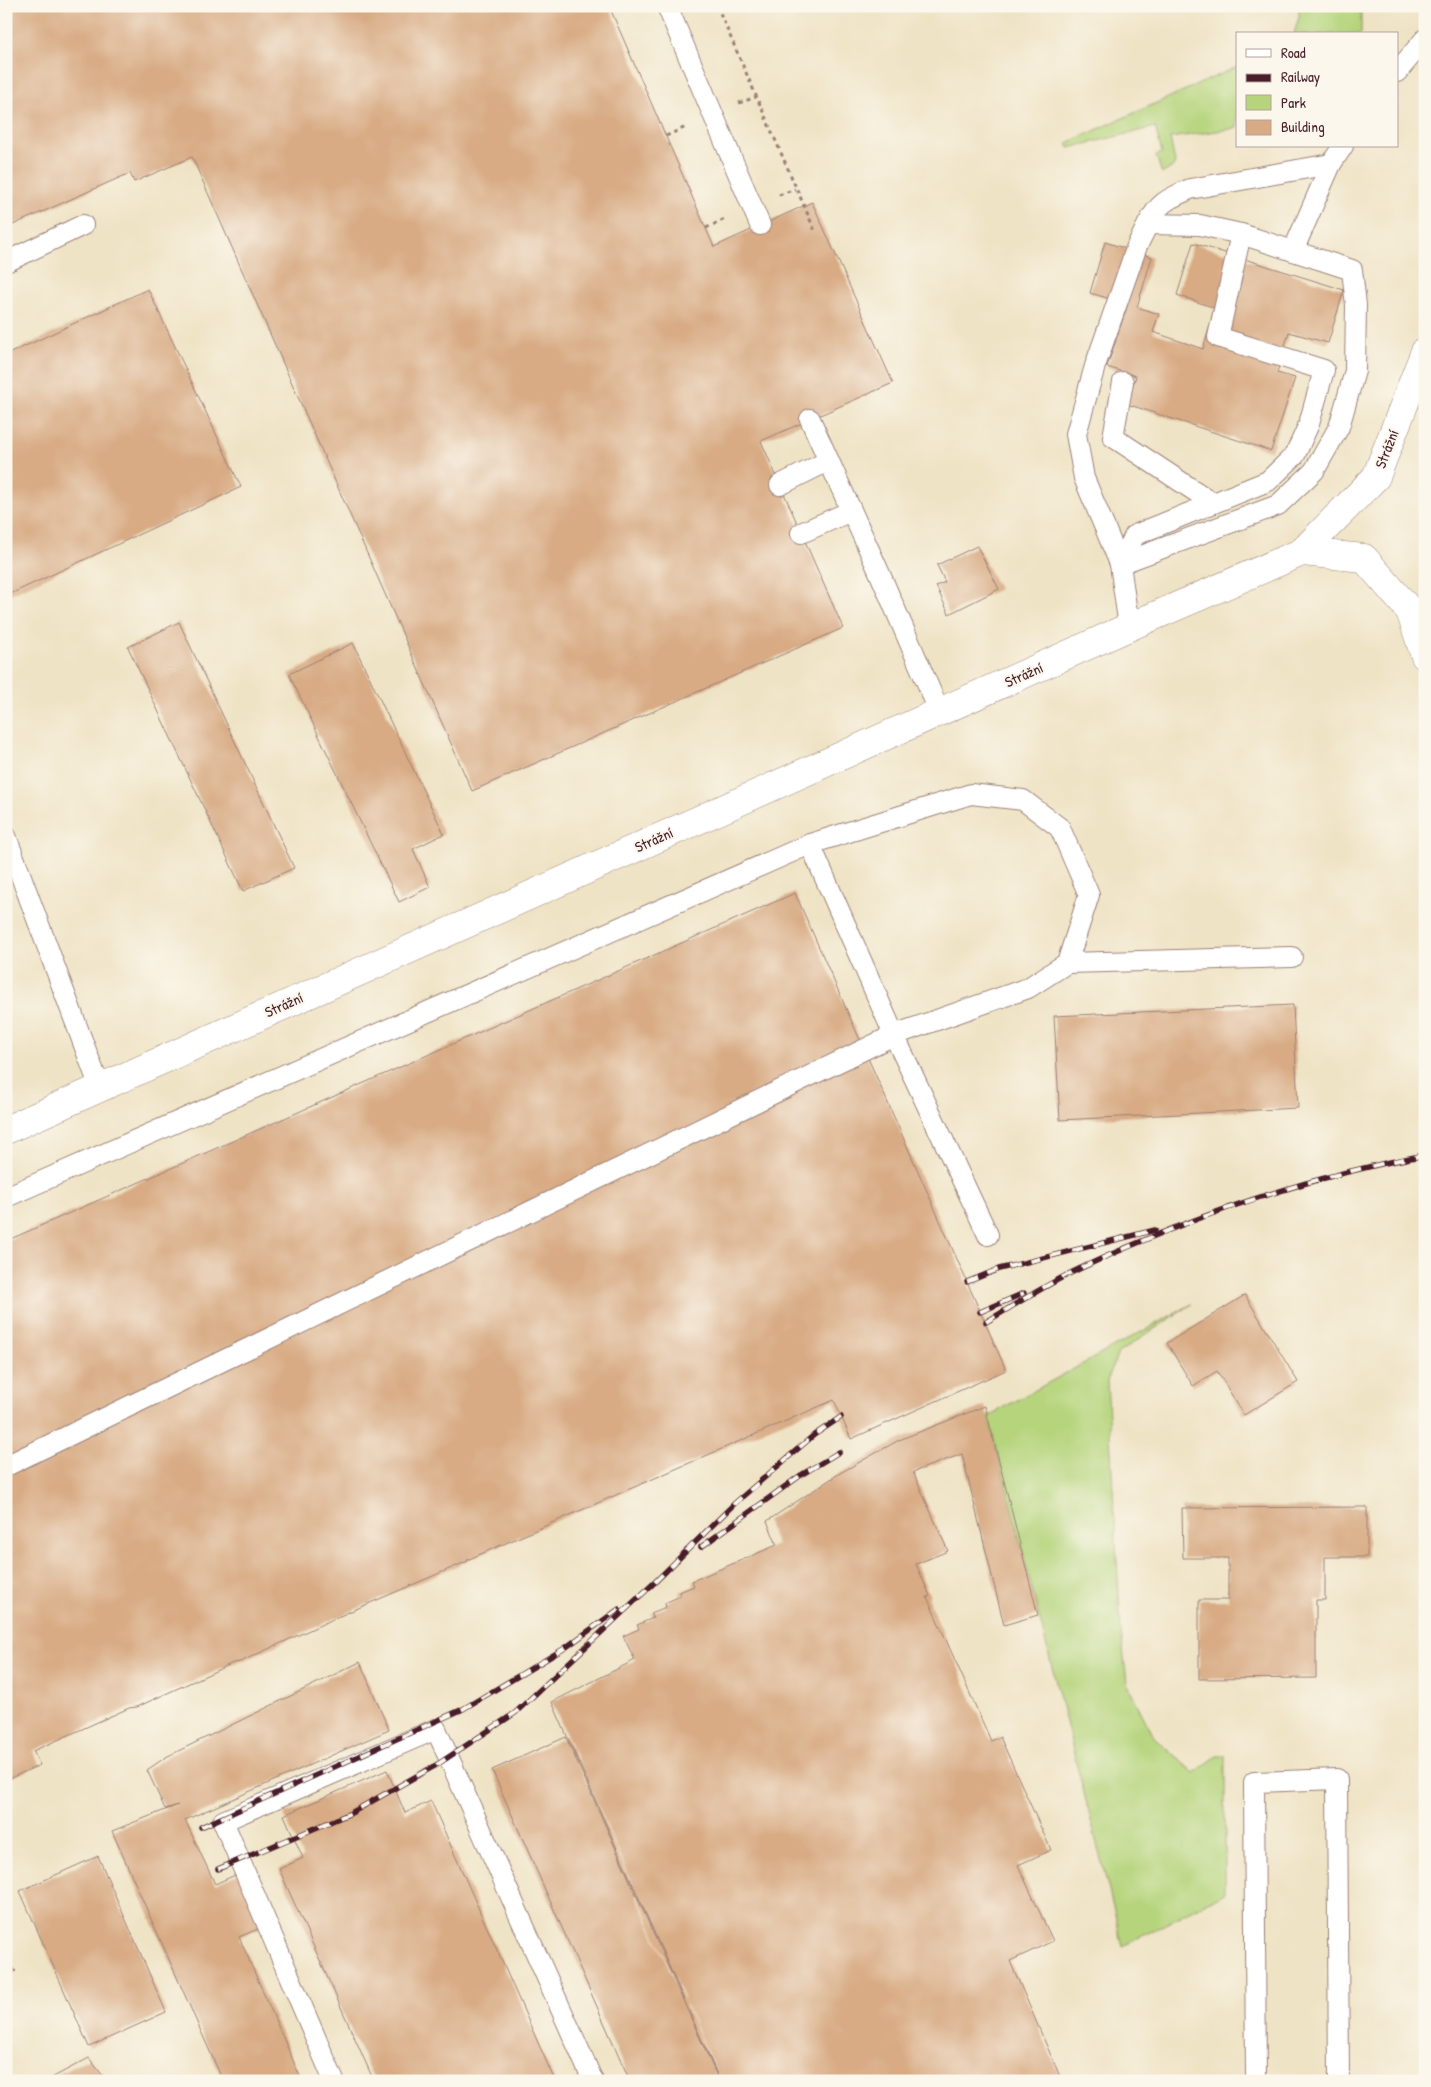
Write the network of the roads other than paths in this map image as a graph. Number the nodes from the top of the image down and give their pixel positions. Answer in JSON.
{"nodes":[{"id":1,"x":667,"y":6,"type":"edge"},
{"id":2,"x":1425,"y":39,"type":"edge"},
{"id":3,"x":1398,"y":71,"type":"edge"},
{"id":4,"x":1342,"y":148,"type":"edge"},
{"id":5,"x":1331,"y":164,"type":"junction"},
{"id":6,"x":1148,"y":224,"type":"junction"},
{"id":7,"x":83,"y":225,"type":"dead end"},
{"id":8,"x":760,"y":226,"type":"dead end"},
{"id":9,"x":1241,"y":234,"type":"junction"},
{"id":10,"x":1293,"y":250,"type":"junction"},
{"id":11,"x":6,"y":262,"type":"edge"},
{"id":12,"x":1425,"y":350,"type":"edge"},
{"id":13,"x":1123,"y":382,"type":"dead end"},
{"id":14,"x":810,"y":419,"type":"dead end"},
{"id":15,"x":828,"y":461,"type":"junction"},
{"id":16,"x":780,"y":485,"type":"dead end"},
{"id":17,"x":1213,"y":503,"type":"junction"},
{"id":18,"x":851,"y":511,"type":"junction"},
{"id":19,"x":801,"y":533,"type":"dead end"},
{"id":20,"x":1302,"y":552,"type":"junction"},
{"id":21,"x":1120,"y":564,"type":"junction"},
{"id":22,"x":1129,"y":627,"type":"junction"},
{"id":23,"x":1425,"y":656,"type":"edge"},
{"id":24,"x":940,"y":713,"type":"junction"},
{"id":25,"x":6,"y":836,"type":"edge"},
{"id":26,"x":810,"y":844,"type":"junction"},
{"id":27,"x":1292,"y":957,"type":"dead end"},
{"id":28,"x":1067,"y":963,"type":"junction"},
{"id":29,"x":894,"y":1035,"type":"junction"},
{"id":30,"x":100,"y":1088,"type":"junction"},
{"id":31,"x":6,"y":1130,"type":"edge"},
{"id":32,"x":6,"y":1197,"type":"edge"},
{"id":33,"x":988,"y":1235,"type":"dead end"},
{"id":34,"x":6,"y":1466,"type":"edge"},
{"id":35,"x":334,"y":2081,"type":"edge"},
{"id":36,"x":593,"y":2081,"type":"edge"},
{"id":37,"x":1256,"y":2081,"type":"edge"},
{"id":38,"x":1339,"y":2081,"type":"edge"}],
"edges":[{"from":1,"to":8,"type":"lane"},
{"from":2,"to":3,"type":"lane"},
{"from":4,"to":5,"type":"lane"},
{"from":5,"to":6,"type":"lane"},
{"from":5,"to":10,"type":"lane"},
{"from":6,"to":9,"type":"lane"},
{"from":6,"to":21,"type":"lane"},
{"from":7,"to":11,"type":"lane"},
{"from":9,"to":10,"type":"lane"},
{"from":9,"to":17,"type":"lane"},
{"from":10,"to":21,"type":"lane"},
{"from":12,"to":20,"type":"street","name":"Strážní"},
{"from":13,"to":17,"type":"lane"},
{"from":14,"to":15,"type":"lane"},
{"from":15,"to":16,"type":"lane"},
{"from":15,"to":18,"type":"lane"},
{"from":17,"to":21,"type":"lane"},
{"from":18,"to":19,"type":"lane"},
{"from":18,"to":24,"type":"lane"},
{"from":20,"to":22,"type":"street","name":"Strážní"},
{"from":20,"to":23,"type":"street","name":"Strážní"},
{"from":21,"to":22,"type":"lane"},
{"from":22,"to":24,"type":"street","name":"Strážní"},
{"from":24,"to":30,"type":"street","name":"Strážní"},
{"from":25,"to":30,"type":"lane"},
{"from":26,"to":28,"type":"lane"},
{"from":26,"to":29,"type":"lane"},
{"from":26,"to":32,"type":"lane"},
{"from":27,"to":28,"type":"lane"},
{"from":28,"to":29,"type":"lane"},
{"from":29,"to":33,"type":"lane"},
{"from":29,"to":34,"type":"lane"},
{"from":30,"to":31,"type":"street","name":"Strážní"},
{"from":35,"to":36,"type":"lane"},
{"from":37,"to":38,"type":"lane"}]}
